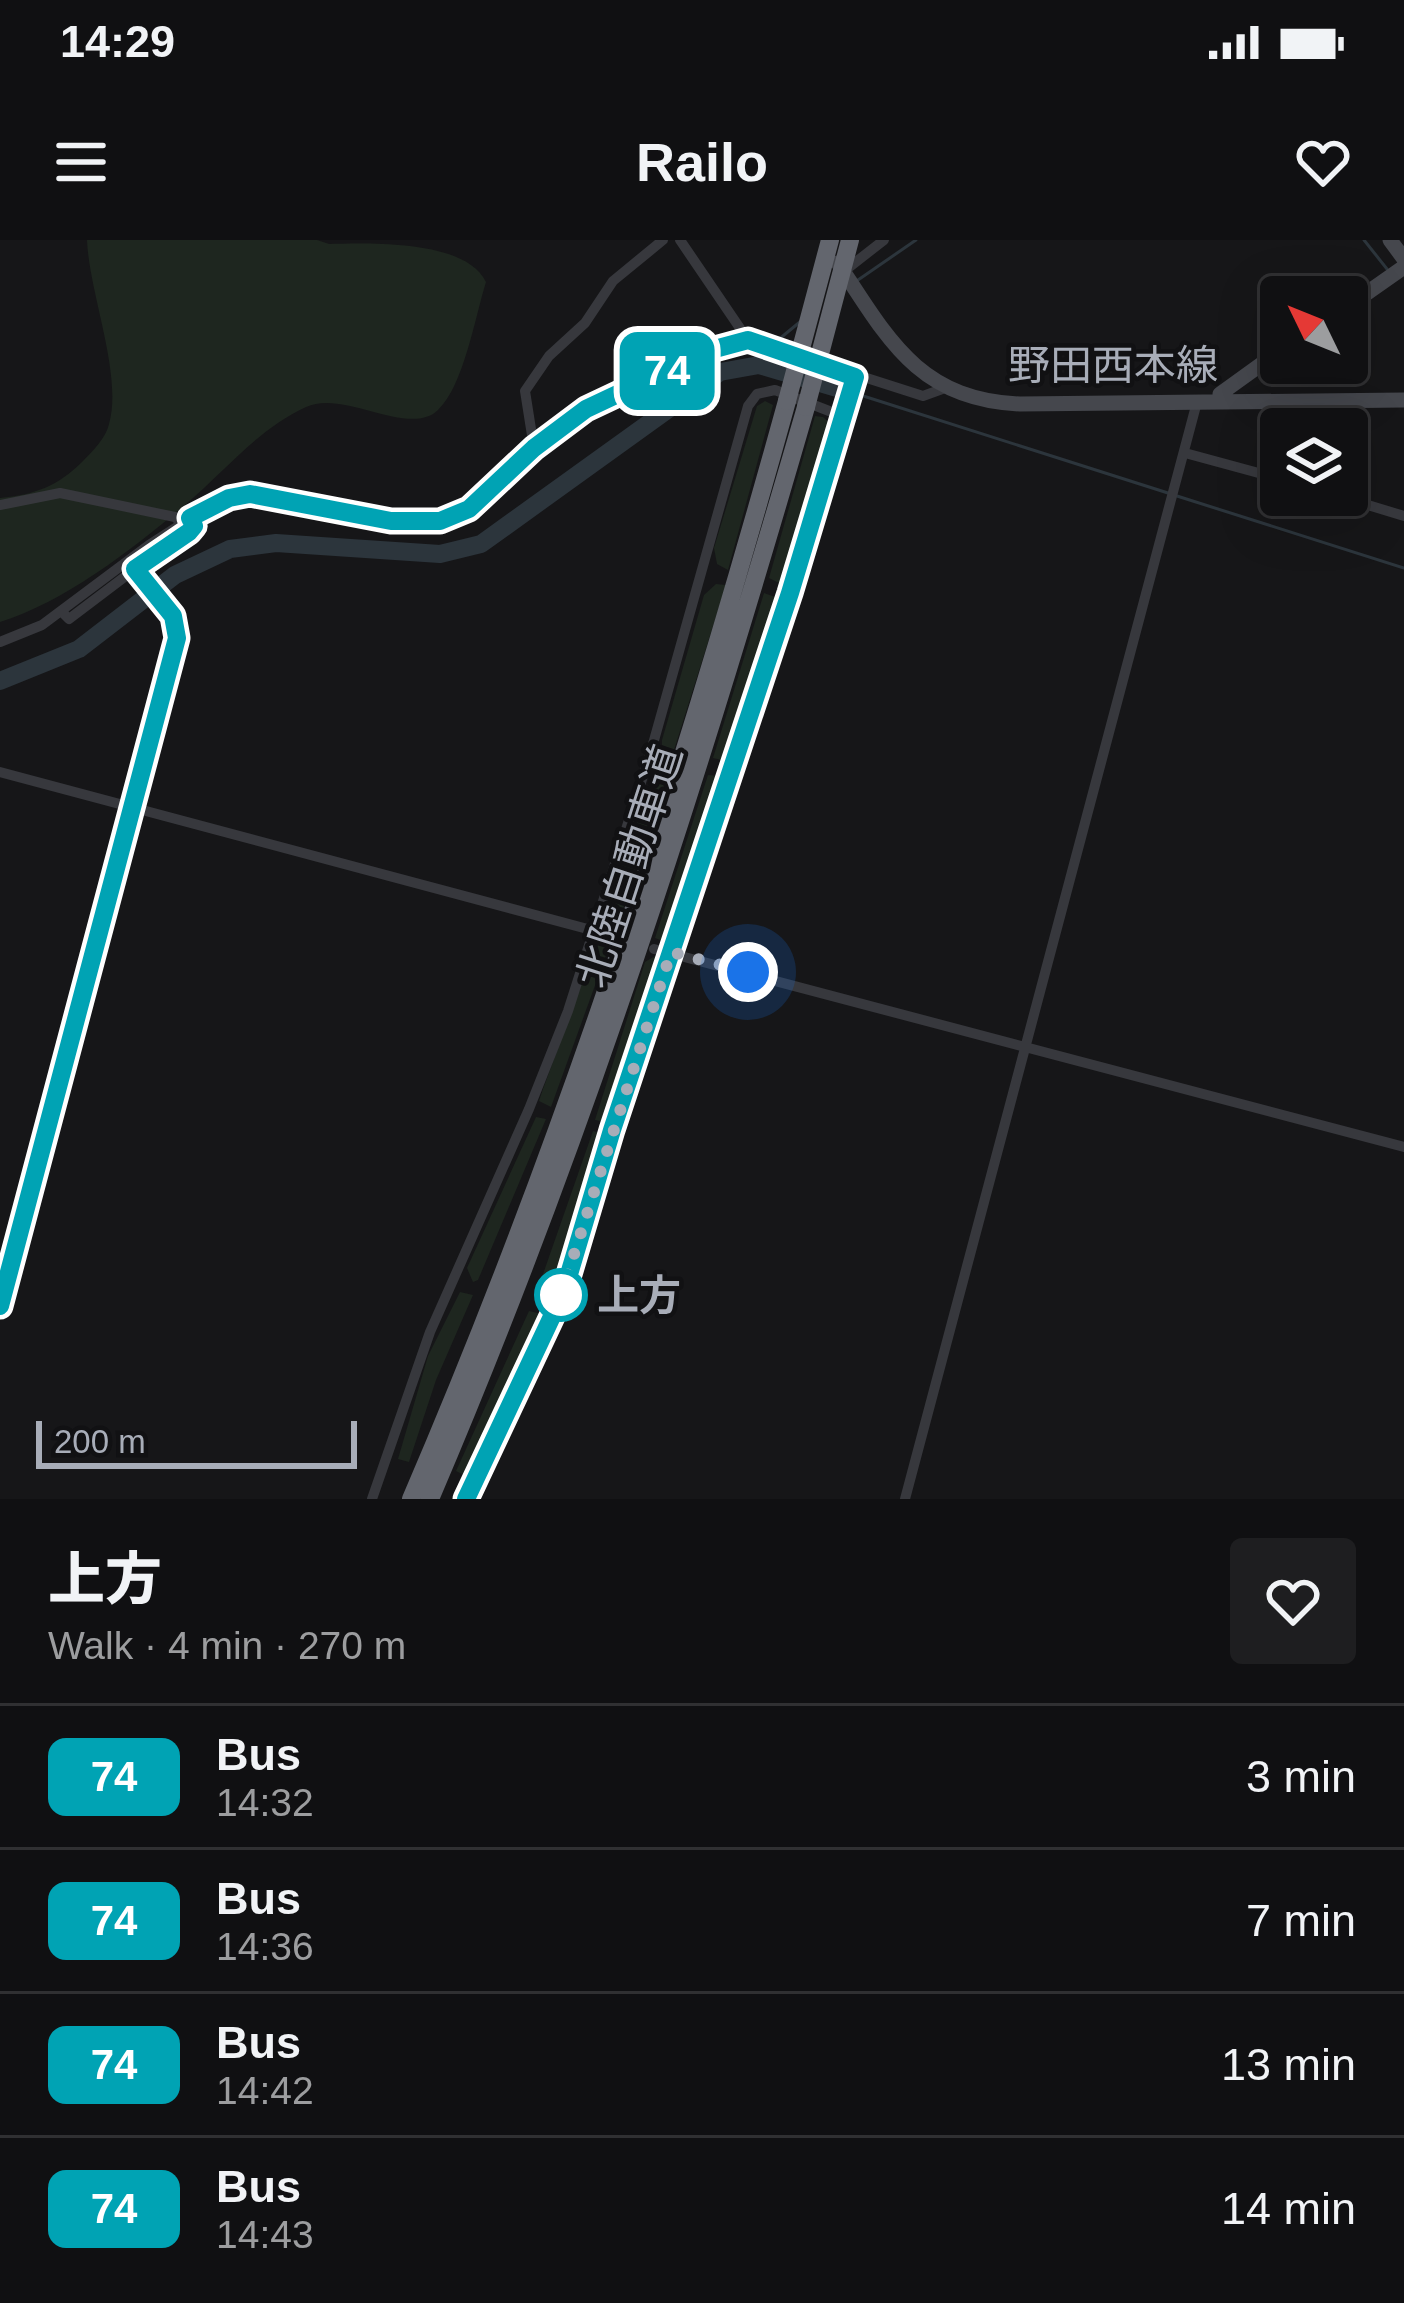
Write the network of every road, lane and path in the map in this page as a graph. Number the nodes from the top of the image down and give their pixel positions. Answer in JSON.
{"nodes":[{"id":1,"x":663,"y":240,"type":"edge"},
{"id":2,"x":680,"y":240,"type":"edge"},
{"id":3,"x":826,"y":240,"type":"edge"},
{"id":4,"x":850,"y":240,"type":"edge"},
{"id":5,"x":884,"y":240,"type":"edge"},
{"id":6,"x":1390,"y":240,"type":"edge"},
{"id":7,"x":1404,"y":263,"type":"edge"},
{"id":8,"x":844,"y":272,"type":"junction"},
{"id":9,"x":1368,"y":291,"type":"edge"},
{"id":10,"x":748,"y":340,"type":"junction"},
{"id":11,"x":1260,"y":364,"type":"edge"},
{"id":12,"x":854,"y":380,"type":"junction"},
{"id":13,"x":944,"y":388,"type":"junction"},
{"id":14,"x":1404,"y":400,"type":"edge"},
{"id":15,"x":1319,"y":401,"type":"junction"},
{"id":16,"x":1197,"y":402,"type":"junction"},
{"id":17,"x":1220,"y":402,"type":"junction"},
{"id":18,"x":797,"y":404,"type":"junction"},
{"id":19,"x":1318,"y":408,"type":"edge"},
{"id":20,"x":842,"y":416,"type":"junction"},
{"id":21,"x":534,"y":448,"type":"junction"},
{"id":22,"x":1185,"y":454,"type":"junction"},
{"id":23,"x":1260,"y":474,"type":"edge"},
{"id":24,"x":1368,"y":505,"type":"edge"},
{"id":25,"x":0,"y":506,"type":"edge"},
{"id":26,"x":1404,"y":516,"type":"edge"},
{"id":27,"x":186,"y":521,"type":"junction"},
{"id":28,"x":139,"y":573,"type":"junction"},
{"id":29,"x":62,"y":612,"type":"junction"},
{"id":30,"x":0,"y":641,"type":"edge"},
{"id":31,"x":0,"y":772,"type":"edge"},
{"id":32,"x":134,"y":808,"type":"junction"},
{"id":33,"x":594,"y":930,"type":"junction"},
{"id":34,"x":610,"y":935,"type":"dead end"},
{"id":35,"x":654,"y":949,"type":"dead end"},
{"id":36,"x":671,"y":952,"type":"junction"},
{"id":37,"x":1026,"y":1047,"type":"junction"},
{"id":38,"x":1404,"y":1147,"type":"edge"},
{"id":39,"x":0,"y":1306,"type":"edge"},
{"id":40,"x":372,"y":1499,"type":"edge"},
{"id":41,"x":411,"y":1499,"type":"edge"},
{"id":42,"x":430,"y":1499,"type":"edge"},
{"id":43,"x":466,"y":1499,"type":"edge"},
{"id":44,"x":905,"y":1499,"type":"edge"}],
"edges":[{"from":1,"to":21,"type":"street"},
{"from":2,"to":10,"type":"street"},
{"from":3,"to":8,"type":"main road","name":"野田西本線"},
{"from":3,"to":18,"type":"highway","name":"北陸自動車道","bridge":true},
{"from":4,"to":18,"type":"highway","name":"北陸自動車道","bridge":true},
{"from":5,"to":8,"type":"street"},
{"from":6,"to":7,"type":"main road"},
{"from":7,"to":9,"type":"main road"},
{"from":8,"to":13,"type":"main road","name":"野田西本線"},
{"from":10,"to":12,"type":"street"},
{"from":10,"to":21,"type":"street"},
{"from":11,"to":17,"type":"main road"},
{"from":12,"to":13,"type":"street"},
{"from":12,"to":20,"type":"street"},
{"from":13,"to":16,"type":"main road","name":"野田西本線"},
{"from":14,"to":15,"type":"main road","name":"野田西本線"},
{"from":15,"to":17,"type":"main road","name":"野田西本線"},
{"from":15,"to":19,"type":"street"},
{"from":16,"to":17,"type":"main road","name":"野田西本線"},
{"from":16,"to":22,"type":"street"},
{"from":18,"to":41,"type":"highway","name":"北陸自動車道"},
{"from":18,"to":42,"type":"highway","name":"北陸自動車道"},
{"from":20,"to":33,"type":"street"},
{"from":20,"to":36,"type":"street"},
{"from":21,"to":27,"type":"street"},
{"from":22,"to":23,"type":"street"},
{"from":22,"to":37,"type":"street"},
{"from":24,"to":26,"type":"street"},
{"from":25,"to":27,"type":"street"},
{"from":27,"to":28,"type":"street"},
{"from":27,"to":29,"type":"street"},
{"from":28,"to":29,"type":"street"},
{"from":28,"to":32,"type":"street"},
{"from":29,"to":30,"type":"street"},
{"from":31,"to":32,"type":"street"},
{"from":32,"to":33,"type":"street"},
{"from":32,"to":39,"type":"street"},
{"from":33,"to":34,"type":"street"},
{"from":33,"to":40,"type":"street"},
{"from":35,"to":36,"type":"street"},
{"from":36,"to":37,"type":"street"},
{"from":36,"to":43,"type":"street"},
{"from":37,"to":38,"type":"street"},
{"from":37,"to":44,"type":"street"}]}
